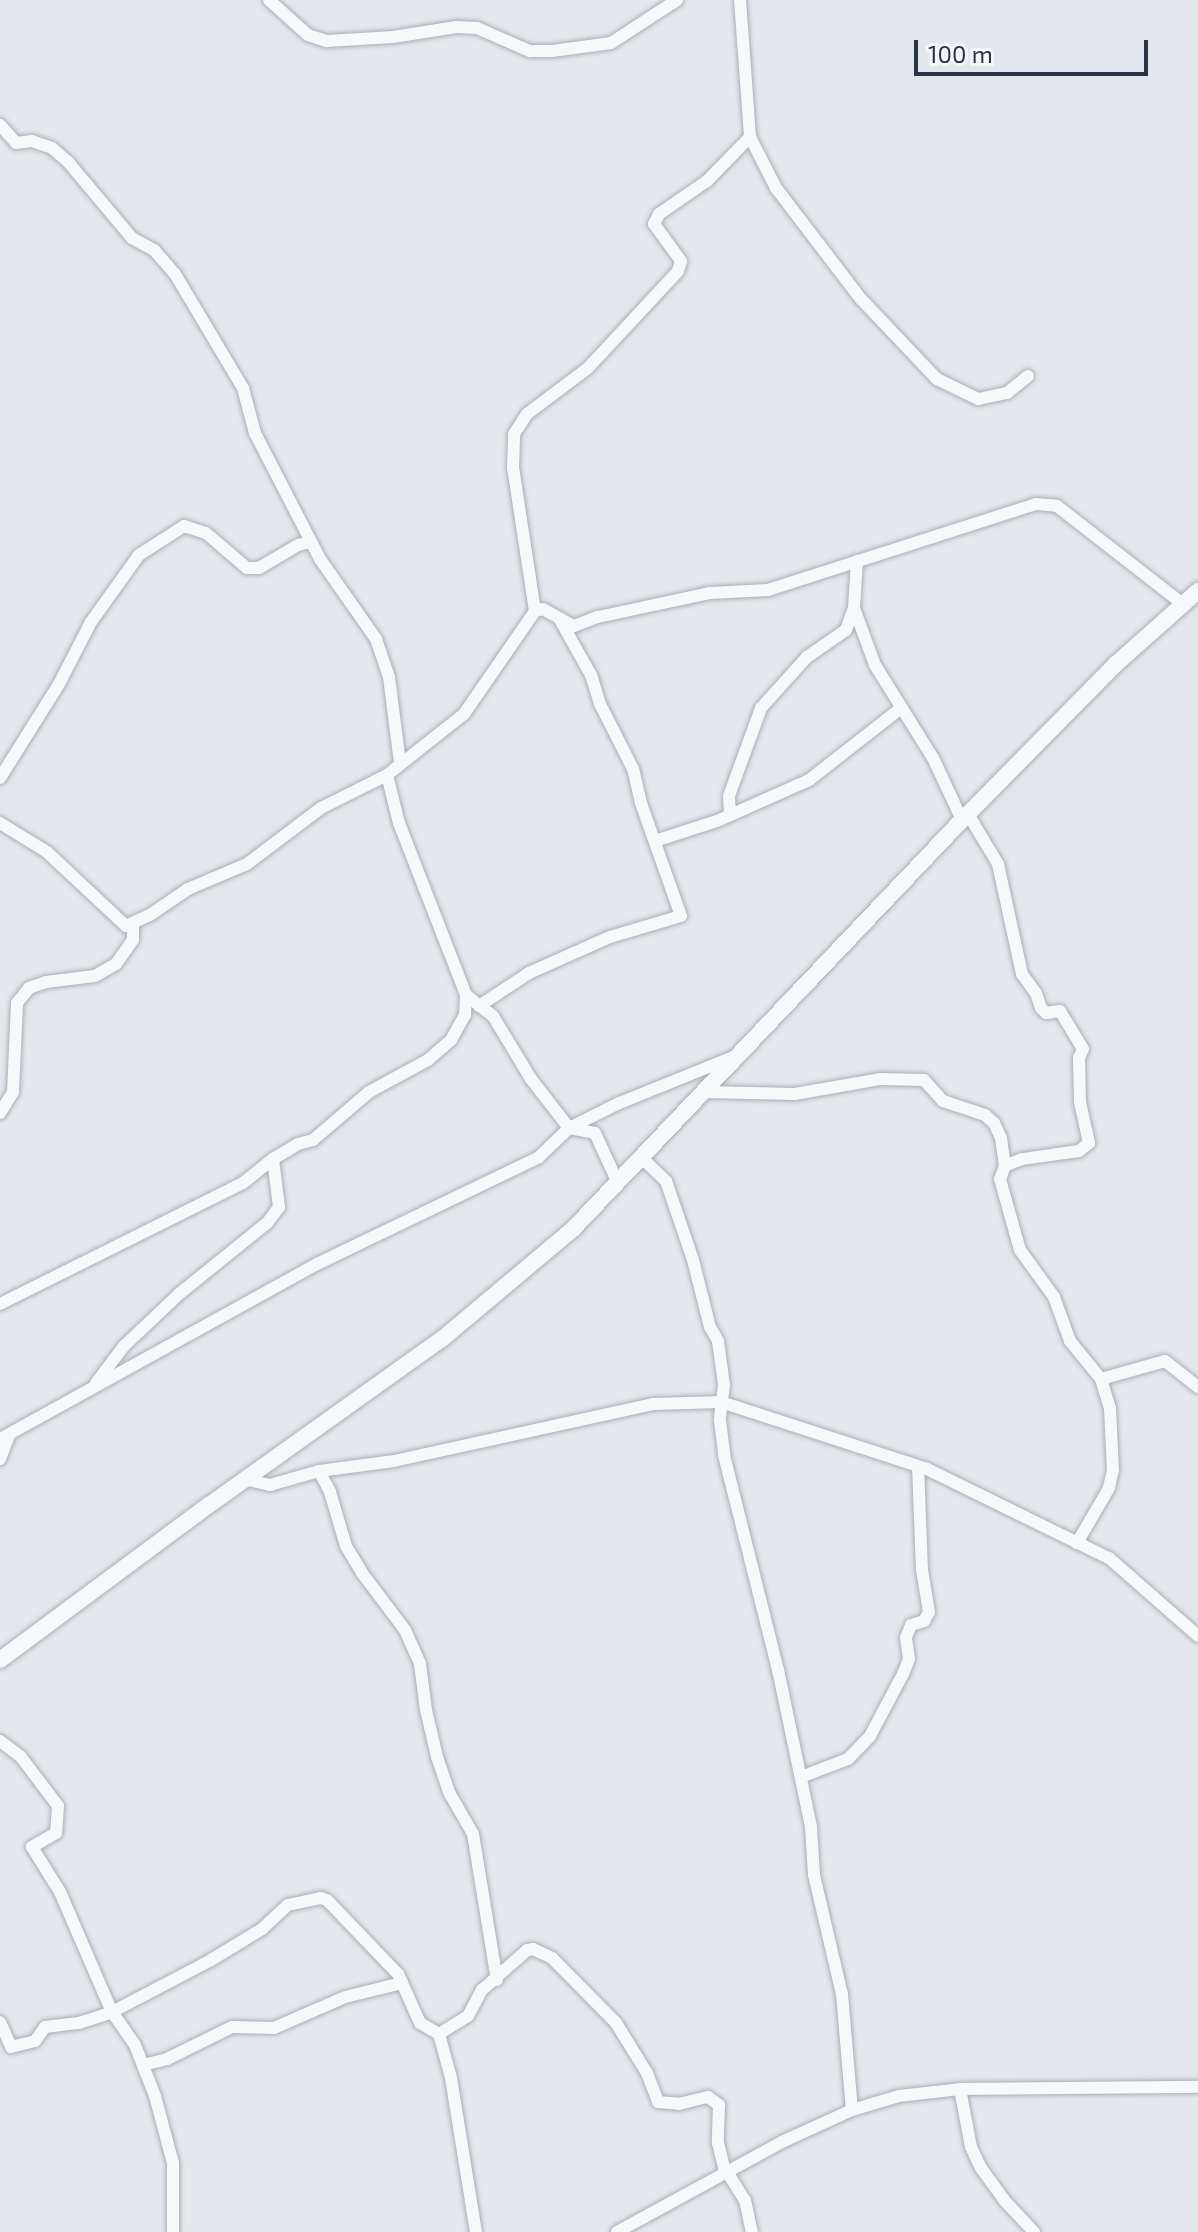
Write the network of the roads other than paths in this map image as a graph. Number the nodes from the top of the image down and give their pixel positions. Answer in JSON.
{"nodes":[{"id":1,"x":269,"y":0,"type":"edge"},
{"id":2,"x":677,"y":0,"type":"edge"},
{"id":3,"x":740,"y":0,"type":"edge"},
{"id":4,"x":0,"y":125,"type":"edge"},
{"id":5,"x":750,"y":137,"type":"junction"},
{"id":6,"x":1028,"y":376,"type":"dead end"},
{"id":7,"x":310,"y":542,"type":"junction"},
{"id":8,"x":857,"y":561,"type":"junction"},
{"id":9,"x":1198,"y":591,"type":"edge"},
{"id":10,"x":1184,"y":605,"type":"junction"},
{"id":11,"x":854,"y":608,"type":"junction"},
{"id":12,"x":535,"y":611,"type":"junction"},
{"id":13,"x":559,"y":617,"type":"junction"},
{"id":14,"x":901,"y":708,"type":"junction"},
{"id":15,"x":400,"y":763,"type":"junction"},
{"id":16,"x":387,"y":775,"type":"junction"},
{"id":17,"x":0,"y":778,"type":"edge"},
{"id":18,"x":730,"y":815,"type":"junction"},
{"id":19,"x":965,"y":817,"type":"junction"},
{"id":20,"x":0,"y":823,"type":"edge"},
{"id":21,"x":655,"y":841,"type":"junction"},
{"id":22,"x":133,"y":924,"type":"junction"},
{"id":23,"x":466,"y":995,"type":"junction"},
{"id":24,"x":479,"y":1006,"type":"junction"},
{"id":25,"x":743,"y":1053,"type":"junction"},
{"id":26,"x":706,"y":1092,"type":"junction"},
{"id":27,"x":0,"y":1113,"type":"edge"},
{"id":28,"x":569,"y":1128,"type":"junction"},
{"id":29,"x":273,"y":1159,"type":"junction"},
{"id":30,"x":643,"y":1159,"type":"junction"},
{"id":31,"x":1005,"y":1166,"type":"junction"},
{"id":32,"x":618,"y":1183,"type":"junction"},
{"id":33,"x":0,"y":1304,"type":"edge"},
{"id":34,"x":1101,"y":1379,"type":"junction"},
{"id":35,"x":93,"y":1386,"type":"junction"},
{"id":36,"x":1198,"y":1387,"type":"edge"},
{"id":37,"x":721,"y":1402,"type":"junction"},
{"id":38,"x":4,"y":1437,"type":"edge"},
{"id":39,"x":0,"y":1459,"type":"edge"},
{"id":40,"x":918,"y":1467,"type":"junction"},
{"id":41,"x":319,"y":1471,"type":"junction"},
{"id":42,"x":244,"y":1479,"type":"junction"},
{"id":43,"x":1077,"y":1543,"type":"junction"},
{"id":44,"x":1198,"y":1636,"type":"edge"},
{"id":45,"x":0,"y":1660,"type":"edge"},
{"id":46,"x":0,"y":1741,"type":"edge"},
{"id":47,"x":801,"y":1777,"type":"junction"},
{"id":48,"x":497,"y":1980,"type":"junction"},
{"id":49,"x":402,"y":1983,"type":"junction"},
{"id":50,"x":112,"y":2012,"type":"junction"},
{"id":51,"x":0,"y":2022,"type":"edge"},
{"id":52,"x":439,"y":2034,"type":"junction"},
{"id":53,"x":143,"y":2065,"type":"junction"},
{"id":54,"x":1198,"y":2087,"type":"edge"},
{"id":55,"x":960,"y":2089,"type":"junction"},
{"id":56,"x":852,"y":2110,"type":"junction"},
{"id":57,"x":729,"y":2172,"type":"junction"},
{"id":58,"x":173,"y":2232,"type":"edge"},
{"id":59,"x":476,"y":2232,"type":"edge"},
{"id":60,"x":617,"y":2232,"type":"edge"},
{"id":61,"x":752,"y":2232,"type":"edge"},
{"id":62,"x":1034,"y":2232,"type":"edge"}],
"edges":[{"from":1,"to":2,"type":"street"},
{"from":3,"to":5,"type":"street"},
{"from":4,"to":7,"type":"street"},
{"from":5,"to":6,"type":"street"},
{"from":5,"to":12,"type":"street"},
{"from":7,"to":15,"type":"street"},
{"from":7,"to":17,"type":"street"},
{"from":8,"to":10,"type":"street"},
{"from":8,"to":11,"type":"street"},
{"from":8,"to":13,"type":"street"},
{"from":9,"to":10,"type":"street"},
{"from":10,"to":19,"type":"street"},
{"from":11,"to":14,"type":"street"},
{"from":11,"to":18,"type":"street"},
{"from":12,"to":13,"type":"street"},
{"from":12,"to":15,"type":"street"},
{"from":13,"to":21,"type":"street"},
{"from":14,"to":18,"type":"street"},
{"from":14,"to":19,"type":"street"},
{"from":15,"to":16,"type":"street"},
{"from":16,"to":22,"type":"street"},
{"from":16,"to":23,"type":"street"},
{"from":18,"to":21,"type":"street"},
{"from":19,"to":25,"type":"street"},
{"from":19,"to":31,"type":"street"},
{"from":20,"to":22,"type":"street"},
{"from":21,"to":24,"type":"street"},
{"from":22,"to":27,"type":"street"},
{"from":23,"to":24,"type":"street"},
{"from":23,"to":29,"type":"street"},
{"from":24,"to":28,"type":"street"},
{"from":25,"to":26,"type":"street"},
{"from":25,"to":28,"type":"street"},
{"from":26,"to":30,"type":"street"},
{"from":26,"to":31,"type":"street"},
{"from":28,"to":32,"type":"street"},
{"from":28,"to":35,"type":"street"},
{"from":29,"to":33,"type":"street"},
{"from":29,"to":35,"type":"street"},
{"from":30,"to":32,"type":"street"},
{"from":30,"to":37,"type":"street"},
{"from":31,"to":34,"type":"street"},
{"from":32,"to":42,"type":"street"},
{"from":34,"to":36,"type":"street"},
{"from":34,"to":43,"type":"street"},
{"from":35,"to":38,"type":"street"},
{"from":37,"to":40,"type":"street"},
{"from":37,"to":41,"type":"street"},
{"from":37,"to":47,"type":"street"},
{"from":38,"to":39,"type":"street"},
{"from":40,"to":43,"type":"street"},
{"from":40,"to":47,"type":"street"},
{"from":41,"to":42,"type":"street"},
{"from":41,"to":48,"type":"street"},
{"from":42,"to":45,"type":"street"},
{"from":43,"to":44,"type":"street"},
{"from":46,"to":50,"type":"street"},
{"from":47,"to":56,"type":"street"},
{"from":48,"to":52,"type":"street"},
{"from":48,"to":57,"type":"street"},
{"from":49,"to":50,"type":"street"},
{"from":49,"to":52,"type":"street"},
{"from":49,"to":53,"type":"street"},
{"from":50,"to":51,"type":"street"},
{"from":50,"to":53,"type":"street"},
{"from":52,"to":59,"type":"street"},
{"from":53,"to":58,"type":"street"},
{"from":54,"to":55,"type":"street"},
{"from":55,"to":56,"type":"street"},
{"from":55,"to":62,"type":"street"},
{"from":56,"to":57,"type":"street"},
{"from":57,"to":60,"type":"street"},
{"from":57,"to":61,"type":"street"}]}
